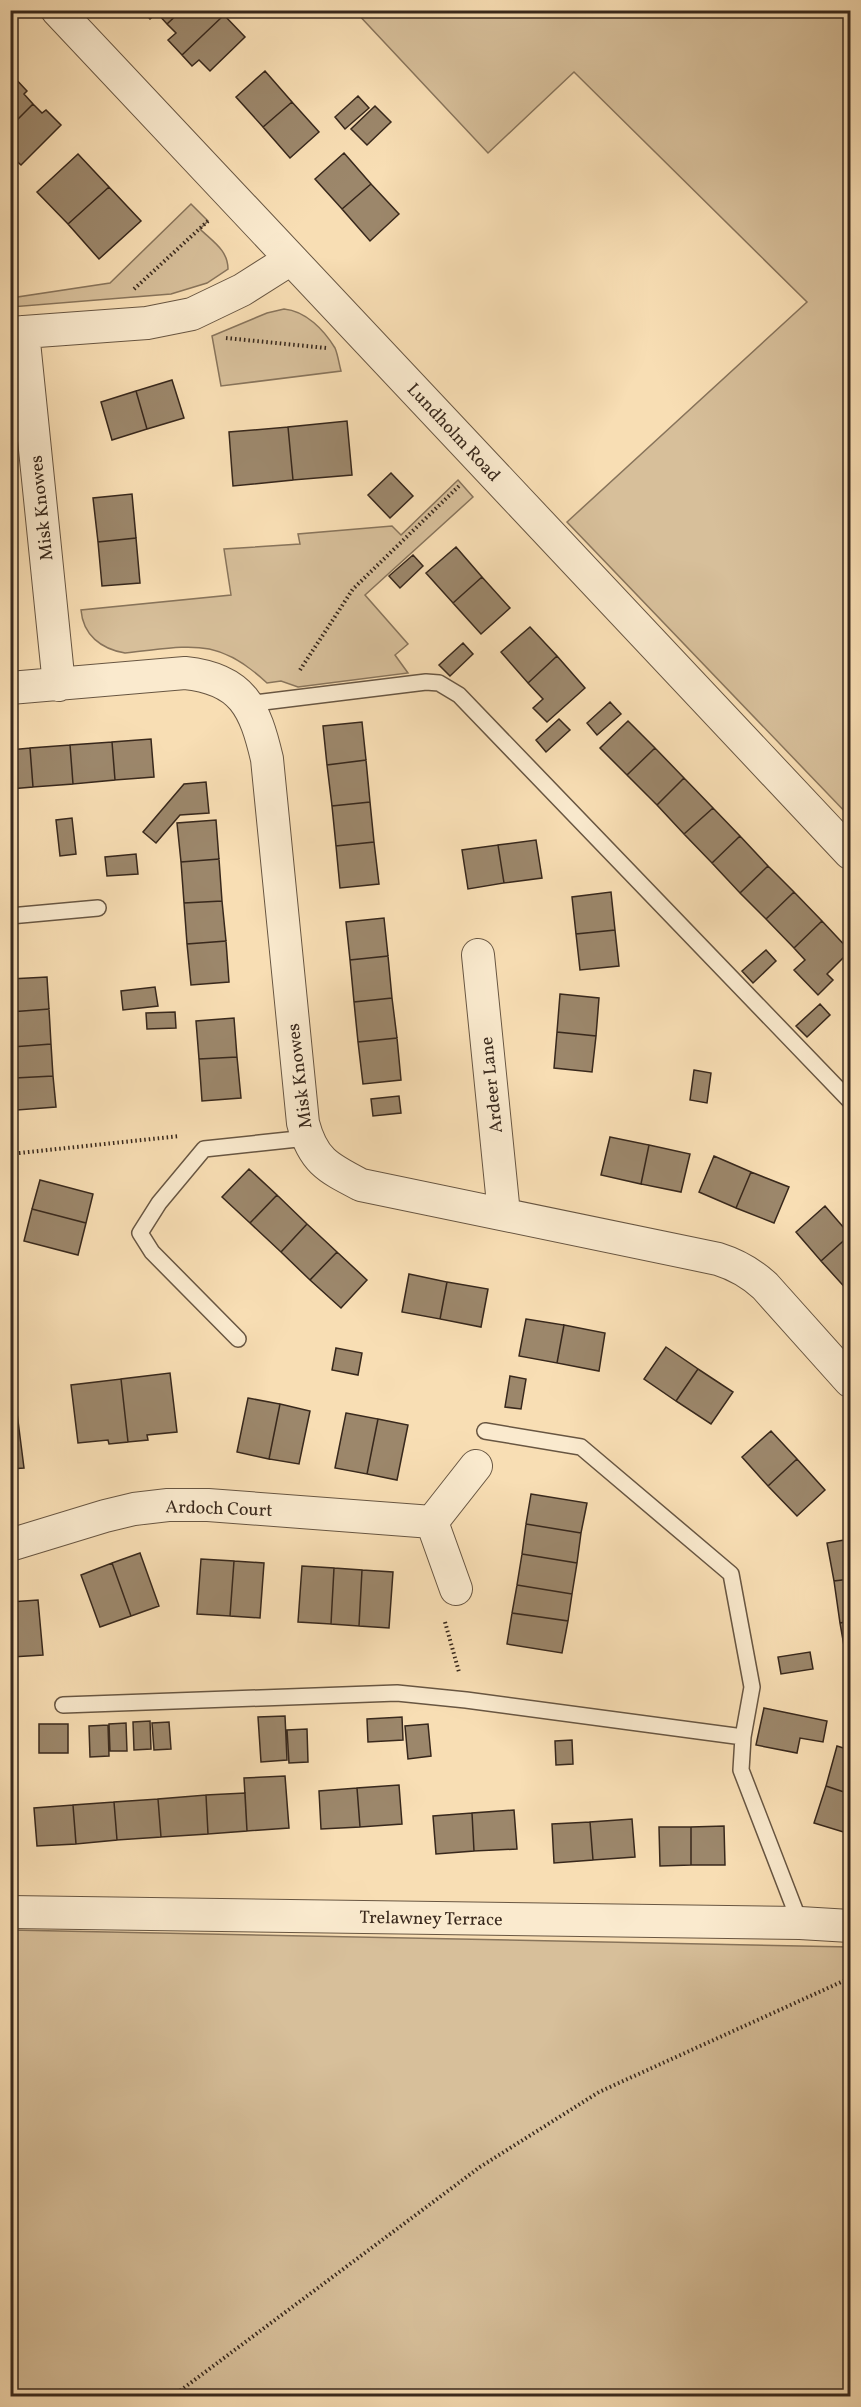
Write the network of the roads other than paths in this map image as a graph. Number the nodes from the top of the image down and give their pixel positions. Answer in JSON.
{"nodes":[{"id":1,"x":57,"y":10,"type":"edge"},
{"id":2,"x":291,"y":258,"type":"junction"},
{"id":3,"x":17,"y":333,"type":"edge"},
{"id":4,"x":59,"y":685,"type":"junction"},
{"id":5,"x":10,"y":688,"type":"edge"},
{"id":6,"x":247,"y":704,"type":"junction"},
{"id":7,"x":850,"y":853,"type":"edge"},
{"id":8,"x":98,"y":908,"type":"dead end"},
{"id":9,"x":10,"y":916,"type":"edge"},
{"id":10,"x":478,"y":955,"type":"dead end"},
{"id":11,"x":850,"y":1101,"type":"edge"},
{"id":12,"x":306,"y":1138,"type":"junction"},
{"id":13,"x":504,"y":1214,"type":"junction"},
{"id":14,"x":238,"y":1339,"type":"dead end"},
{"id":15,"x":850,"y":1381,"type":"edge"},
{"id":16,"x":485,"y":1431,"type":"dead end"},
{"id":17,"x":476,"y":1466,"type":"dead end"},
{"id":18,"x":432,"y":1522,"type":"junction"},
{"id":19,"x":10,"y":1545,"type":"edge"},
{"id":20,"x":456,"y":1589,"type":"road end"},
{"id":21,"x":63,"y":1705,"type":"dead end"},
{"id":22,"x":743,"y":1737,"type":"junction"},
{"id":23,"x":10,"y":1912,"type":"edge"},
{"id":24,"x":800,"y":1923,"type":"junction"},
{"id":25,"x":850,"y":1926,"type":"edge"}],
"edges":[{"from":1,"to":2,"type":"street","name":"Lundholm Road"},
{"from":2,"to":3,"type":"street"},
{"from":2,"to":7,"type":"street","name":"Lundholm Road"},
{"from":3,"to":4,"type":"street","name":"Misk Knowes"},
{"from":4,"to":5,"type":"street","name":"Misk Knowes"},
{"from":4,"to":6,"type":"street","name":"Misk Knowes"},
{"from":6,"to":11,"type":"lane"},
{"from":6,"to":12,"type":"street","name":"Misk Knowes"},
{"from":8,"to":9,"type":"lane"},
{"from":10,"to":13,"type":"street","name":"Ardeer Lane"},
{"from":12,"to":13,"type":"street","name":"Misk Knowes"},
{"from":12,"to":14,"type":"lane"},
{"from":13,"to":15,"type":"street","name":"Misk Knowes"},
{"from":16,"to":22,"type":"lane"},
{"from":17,"to":18,"type":"street"},
{"from":18,"to":19,"type":"street","name":"Ardoch Court"},
{"from":18,"to":20,"type":"street"},
{"from":21,"to":22,"type":"lane"},
{"from":22,"to":24,"type":"lane"},
{"from":23,"to":24,"type":"street","name":"Trelawney Terrace"},
{"from":24,"to":25,"type":"street","name":"Trelawney Terrace"}]}
